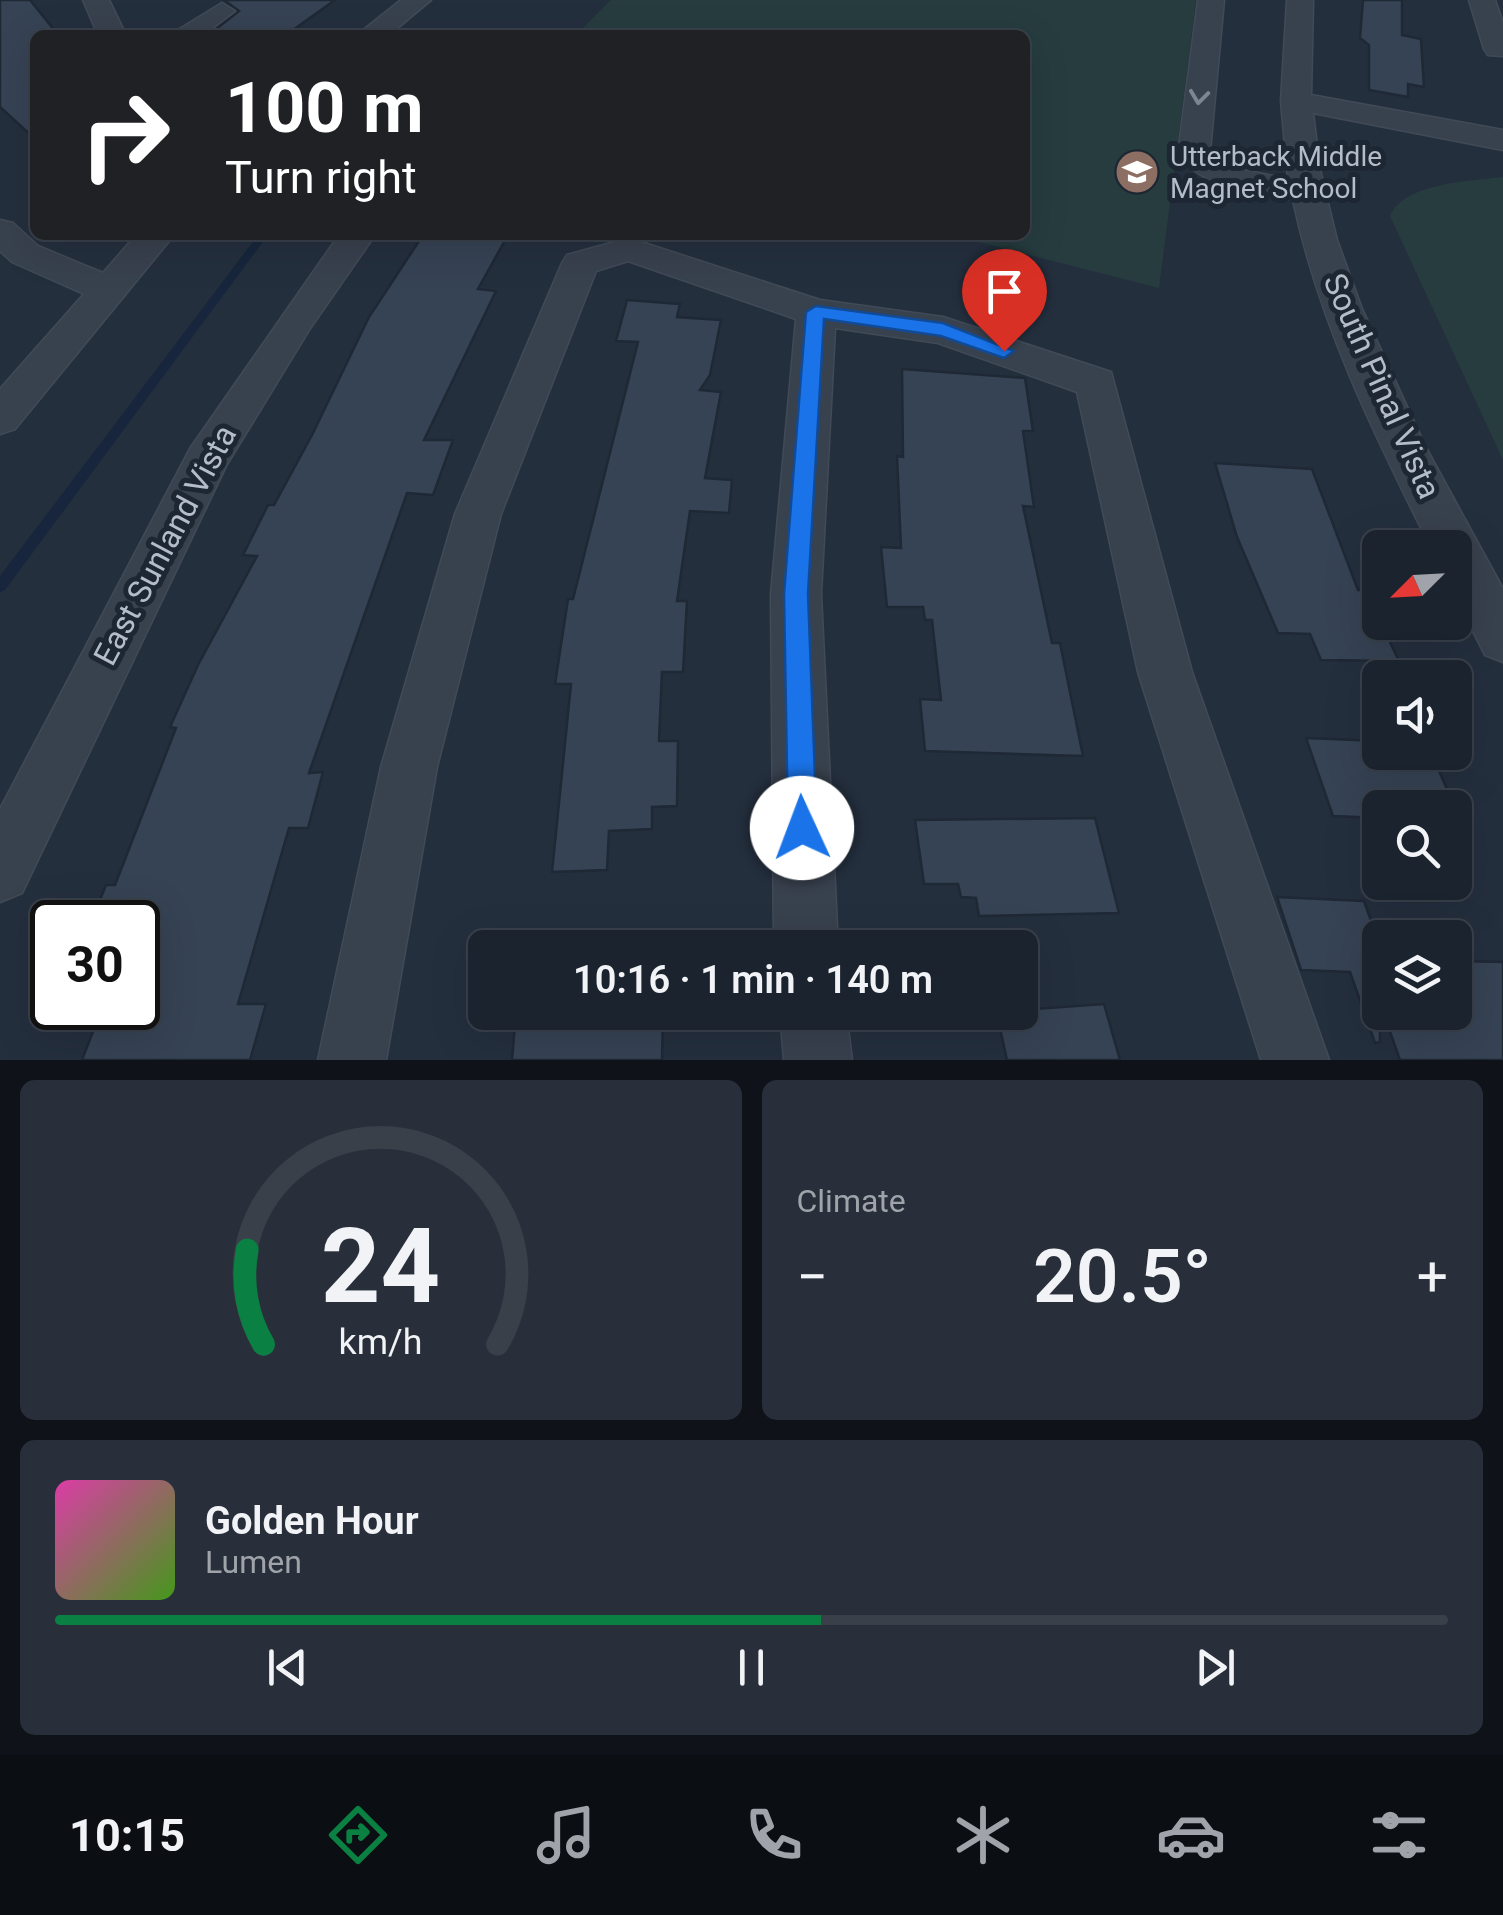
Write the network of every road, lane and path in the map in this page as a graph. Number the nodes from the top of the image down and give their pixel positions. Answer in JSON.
{"nodes":[{"id":1,"x":96,"y":0,"type":"edge"},
{"id":2,"x":418,"y":0,"type":"edge"},
{"id":3,"x":1211,"y":0,"type":"edge"},
{"id":4,"x":1300,"y":0,"type":"edge"},
{"id":5,"x":1482,"y":0,"type":"edge"},
{"id":6,"x":222,"y":11,"type":"dead end"},
{"id":7,"x":110,"y":30,"type":"edge"},
{"id":8,"x":192,"y":30,"type":"edge"},
{"id":9,"x":379,"y":30,"type":"edge"},
{"id":10,"x":1500,"y":50,"type":"edge"},
{"id":11,"x":1503,"y":83,"type":"edge"},
{"id":12,"x":1296,"y":101,"type":"junction"},
{"id":13,"x":1503,"y":140,"type":"edge"},
{"id":14,"x":1309,"y":192,"type":"junction"},
{"id":15,"x":0,"y":230,"type":"edge"},
{"id":16,"x":152,"y":240,"type":"edge"},
{"id":17,"x":353,"y":240,"type":"edge"},
{"id":18,"x":108,"y":290,"type":"junction"},
{"id":19,"x":816,"y":312,"type":"junction"},
{"id":20,"x":0,"y":418,"type":"edge"},
{"id":21,"x":1503,"y":639,"type":"edge"},
{"id":22,"x":0,"y":871,"type":"edge"},
{"id":23,"x":805,"y":930,"type":"edge"},
{"id":24,"x":815,"y":1030,"type":"edge"},
{"id":25,"x":352,"y":1060,"type":"edge"},
{"id":26,"x":818,"y":1060,"type":"edge"},
{"id":27,"x":1296,"y":1060,"type":"edge"}],
"edges":[{"from":1,"to":7,"type":"street"},
{"from":2,"to":9,"type":"street"},
{"from":3,"to":14,"type":"street","one_way":true},
{"from":4,"to":12,"type":"street","name":"South Pinal Vista"},
{"from":5,"to":10,"type":"street"},
{"from":6,"to":8,"type":"street"},
{"from":10,"to":11,"type":"street"},
{"from":12,"to":13,"type":"street"},
{"from":12,"to":14,"type":"street","name":"South Pinal Vista"},
{"from":14,"to":21,"type":"street","name":"South Pinal Vista"},
{"from":15,"to":18,"type":"street"},
{"from":16,"to":18,"type":"street"},
{"from":17,"to":22,"type":"street","name":"East Sunland Vista"},
{"from":18,"to":20,"type":"street"},
{"from":19,"to":23,"type":"street"},
{"from":19,"to":25,"type":"street"},
{"from":19,"to":27,"type":"street"},
{"from":24,"to":26,"type":"street"}]}
